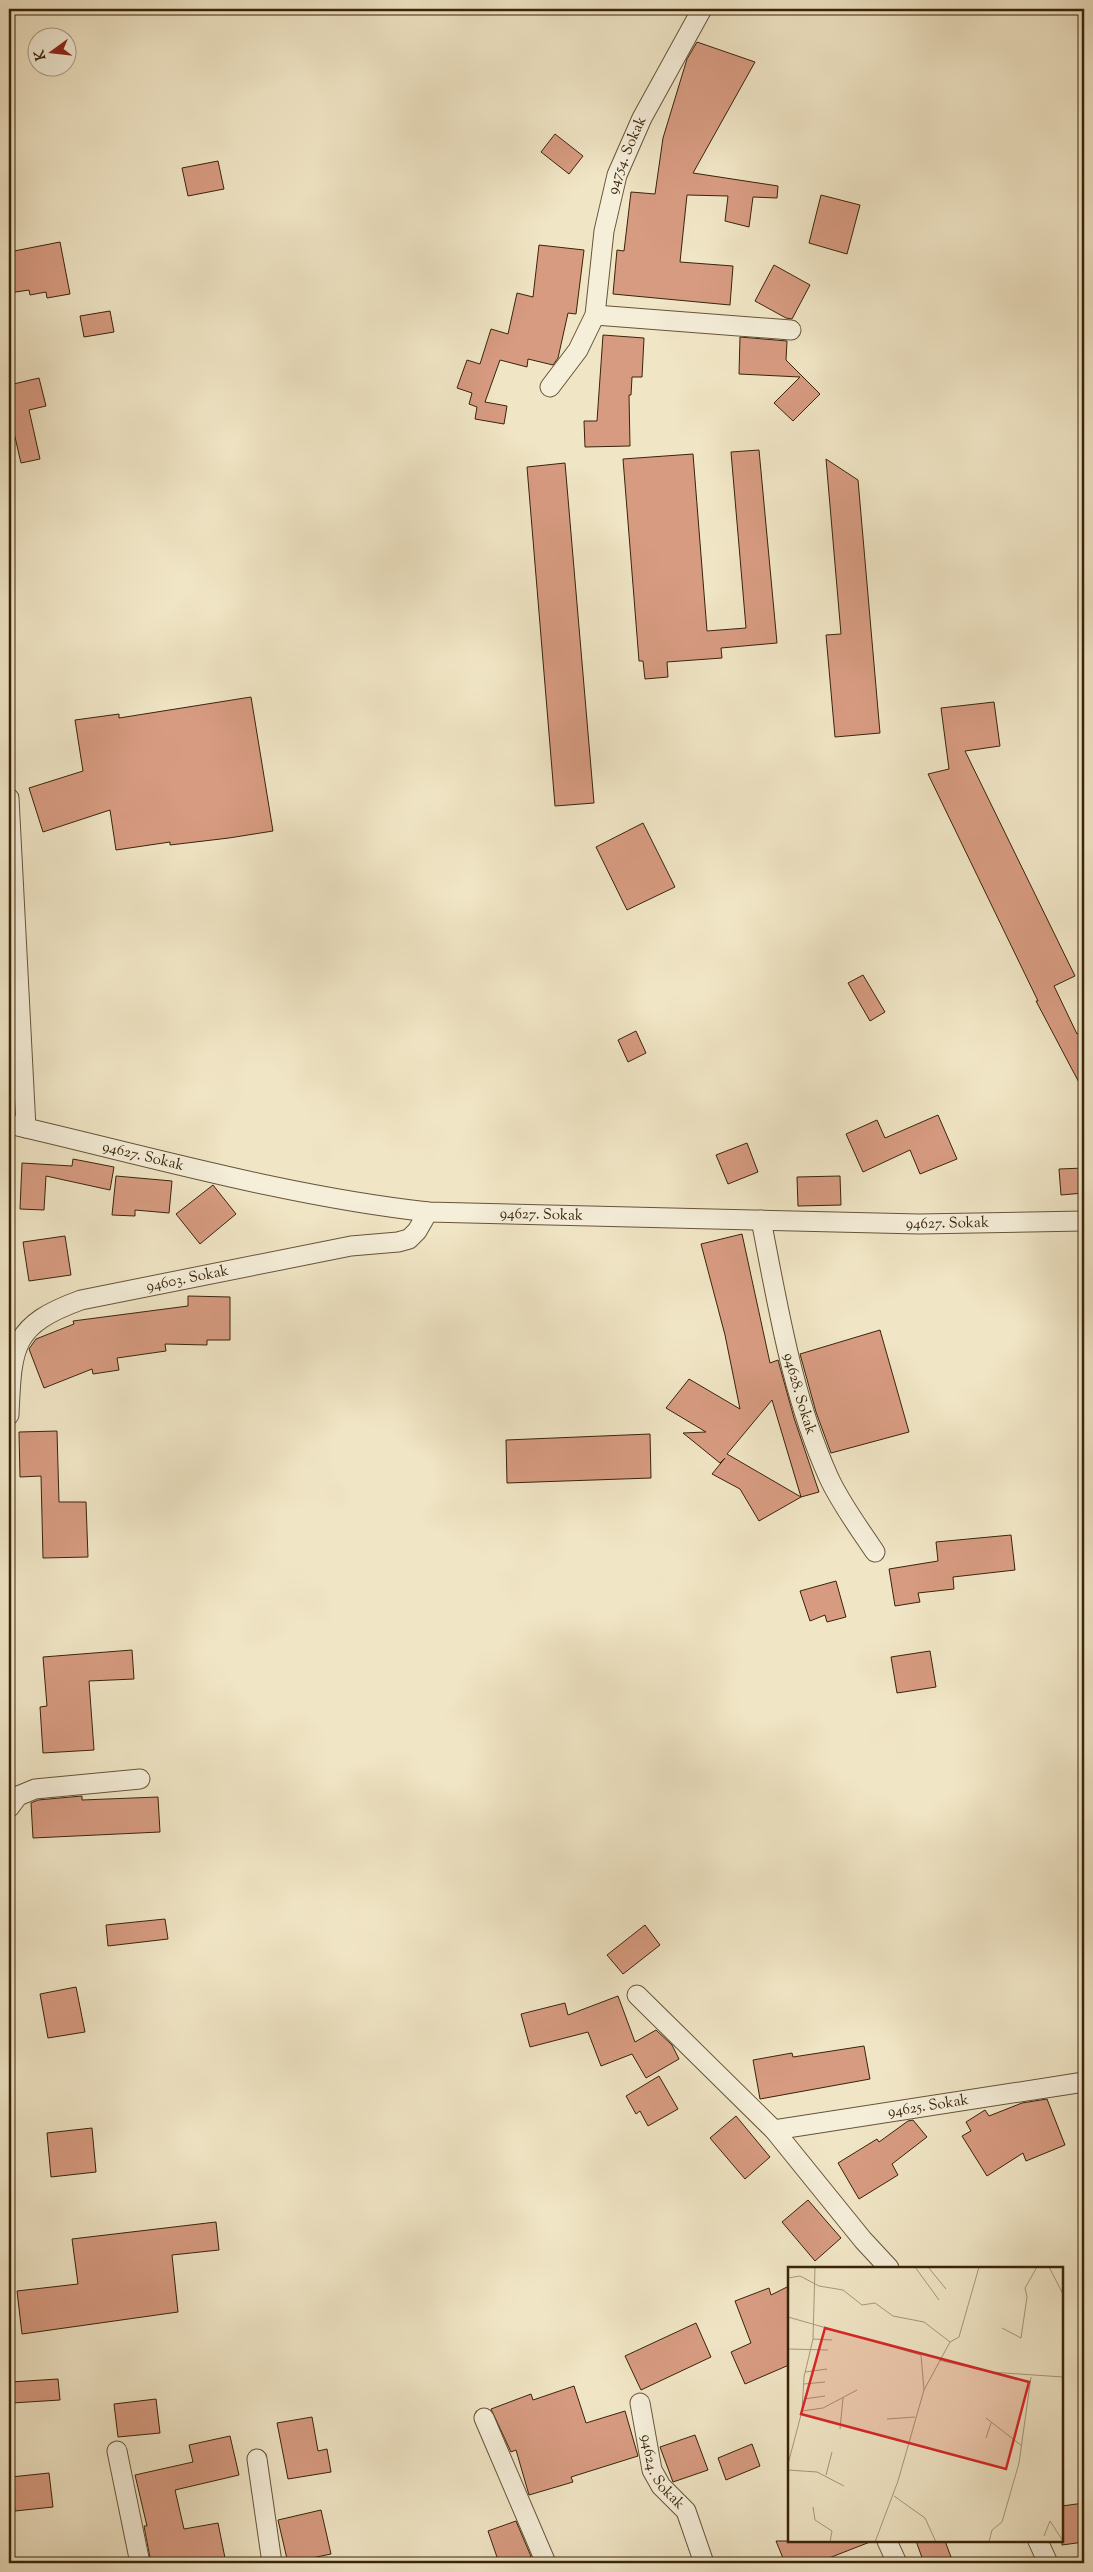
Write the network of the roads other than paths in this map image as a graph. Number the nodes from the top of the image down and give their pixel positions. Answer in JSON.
{"nodes":[{"id":1,"x":702,"y":9,"type":"edge"},
{"id":2,"x":595,"y":315,"type":"junction"},
{"id":3,"x":791,"y":330,"type":"dead end"},
{"id":4,"x":550,"y":387,"type":"dead end"},
{"id":5,"x":9,"y":798,"type":"edge"},
{"id":6,"x":17,"y":1126,"type":"edge"},
{"id":7,"x":428,"y":1212,"type":"junction"},
{"id":8,"x":761,"y":1220,"type":"junction"},
{"id":9,"x":1084,"y":1221,"type":"edge"},
{"id":10,"x":9,"y":1415,"type":"edge"},
{"id":11,"x":875,"y":1552,"type":"dead end"},
{"id":12,"x":140,"y":1779,"type":"dead end"},
{"id":13,"x":9,"y":1808,"type":"edge"},
{"id":14,"x":637,"y":1995,"type":"dead end"},
{"id":15,"x":1084,"y":2082,"type":"edge"},
{"id":16,"x":774,"y":2130,"type":"junction"},
{"id":17,"x":888,"y":2267,"type":"edge"},
{"id":18,"x":640,"y":2403,"type":"dead end"},
{"id":19,"x":484,"y":2418,"type":"dead end"},
{"id":20,"x":117,"y":2451,"type":"dead end"},
{"id":21,"x":257,"y":2459,"type":"dead end"},
{"id":22,"x":887,"y":2542,"type":"edge"},
{"id":23,"x":1038,"y":2542,"type":"edge"},
{"id":24,"x":140,"y":2563,"type":"edge"},
{"id":25,"x":272,"y":2563,"type":"edge"},
{"id":26,"x":546,"y":2563,"type":"edge"},
{"id":27,"x":704,"y":2563,"type":"edge"},
{"id":28,"x":897,"y":2563,"type":"edge"},
{"id":29,"x":1048,"y":2563,"type":"edge"}],
"edges":[{"from":1,"to":2,"type":"street","name":"94754. Sokak"},
{"from":2,"to":3,"type":"street"},
{"from":2,"to":4,"type":"street","name":"94754. Sokak"},
{"from":5,"to":6,"type":"street"},
{"from":6,"to":7,"type":"street","name":"94627. Sokak"},
{"from":7,"to":8,"type":"street","name":"94627. Sokak"},
{"from":7,"to":10,"type":"street","name":"94603. Sokak"},
{"from":8,"to":9,"type":"street","name":"94627. Sokak"},
{"from":8,"to":11,"type":"street","name":"94628. Sokak"},
{"from":12,"to":13,"type":"street"},
{"from":14,"to":16,"type":"street"},
{"from":15,"to":16,"type":"street","name":"94625. Sokak"},
{"from":16,"to":17,"type":"street"},
{"from":18,"to":27,"type":"street","name":"94624. Sokak"},
{"from":19,"to":26,"type":"street"},
{"from":20,"to":24,"type":"street"},
{"from":21,"to":25,"type":"street"},
{"from":22,"to":28,"type":"street"},
{"from":23,"to":29,"type":"street"}]}
